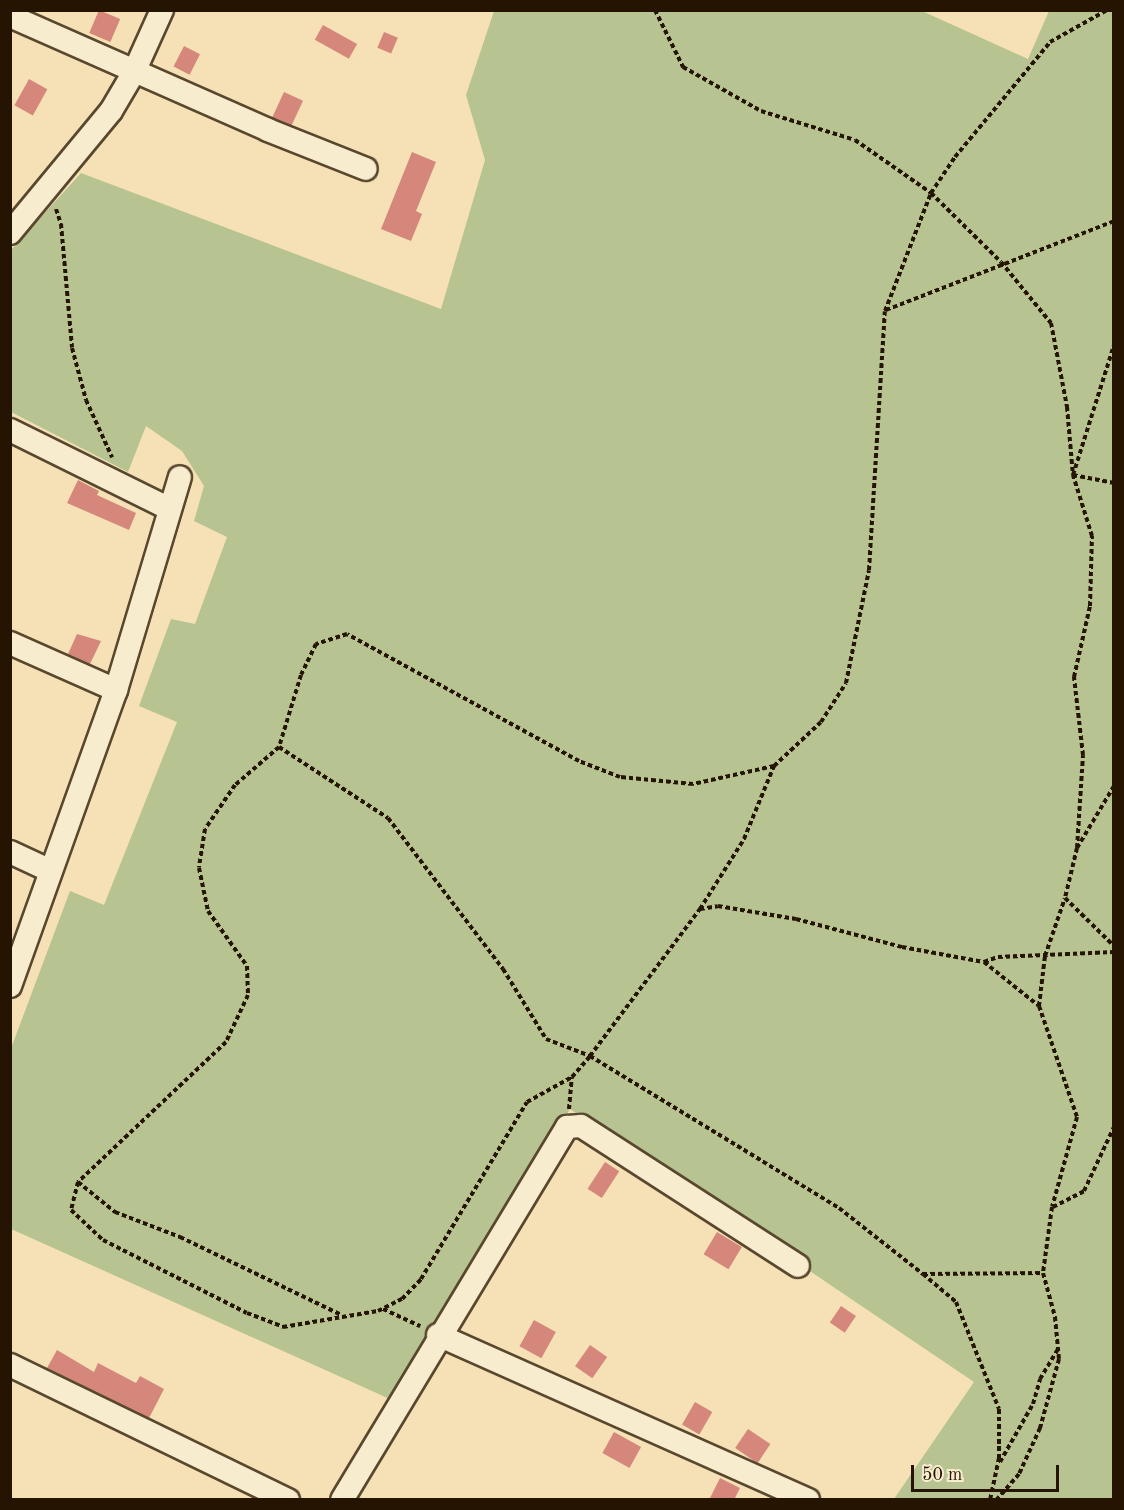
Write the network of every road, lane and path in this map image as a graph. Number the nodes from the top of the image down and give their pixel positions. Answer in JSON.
{"nodes":[{"id":1,"x":162,"y":10,"type":"edge"},
{"id":2,"x":655,"y":10,"type":"edge"},
{"id":3,"x":1107,"y":10,"type":"edge"},
{"id":4,"x":10,"y":16,"type":"edge"},
{"id":5,"x":134,"y":72,"type":"junction"},
{"id":6,"x":366,"y":169,"type":"dead end"},
{"id":7,"x":49,"y":186,"type":"junction"},
{"id":8,"x":931,"y":193,"type":"junction"},
{"id":9,"x":1113,"y":221,"type":"edge"},
{"id":10,"x":12,"y":230,"type":"edge"},
{"id":11,"x":1001,"y":262,"type":"junction"},
{"id":12,"x":885,"y":311,"type":"junction"},
{"id":13,"x":1113,"y":345,"type":"edge"},
{"id":14,"x":10,"y":430,"type":"edge"},
{"id":15,"x":1073,"y":475,"type":"junction"},
{"id":16,"x":180,"y":477,"type":"dead end"},
{"id":17,"x":1113,"y":483,"type":"edge"},
{"id":18,"x":132,"y":491,"type":"junction"},
{"id":19,"x":168,"y":508,"type":"junction"},
{"id":20,"x":10,"y":643,"type":"edge"},
{"id":21,"x":116,"y":690,"type":"junction"},
{"id":22,"x":279,"y":747,"type":"junction"},
{"id":23,"x":774,"y":766,"type":"junction"},
{"id":24,"x":1113,"y":786,"type":"edge"},
{"id":25,"x":1077,"y":848,"type":"junction"},
{"id":26,"x":10,"y":852,"type":"edge"},
{"id":27,"x":51,"y":871,"type":"junction"},
{"id":28,"x":1065,"y":898,"type":"junction"},
{"id":29,"x":700,"y":909,"type":"junction"},
{"id":30,"x":1113,"y":946,"type":"edge"},
{"id":31,"x":1113,"y":952,"type":"edge"},
{"id":32,"x":1045,"y":956,"type":"junction"},
{"id":33,"x":984,"y":962,"type":"junction"},
{"id":34,"x":10,"y":986,"type":"edge"},
{"id":35,"x":1039,"y":1006,"type":"junction"},
{"id":36,"x":590,"y":1056,"type":"junction"},
{"id":37,"x":572,"y":1077,"type":"junction"},
{"id":38,"x":567,"y":1127,"type":"junction"},
{"id":39,"x":1113,"y":1127,"type":"edge"},
{"id":40,"x":78,"y":1182,"type":"junction"},
{"id":41,"x":1052,"y":1207,"type":"junction"},
{"id":42,"x":798,"y":1266,"type":"dead end"},
{"id":43,"x":1043,"y":1273,"type":"junction"},
{"id":44,"x":922,"y":1274,"type":"junction"},
{"id":45,"x":382,"y":1308,"type":"junction"},
{"id":46,"x":341,"y":1315,"type":"junction"},
{"id":47,"x":438,"y":1335,"type":"junction"},
{"id":48,"x":1058,"y":1349,"type":"junction"},
{"id":49,"x":10,"y":1365,"type":"edge"},
{"id":50,"x":997,"y":1468,"type":"junction"},
{"id":51,"x":288,"y":1500,"type":"edge"},
{"id":52,"x":342,"y":1500,"type":"edge"},
{"id":53,"x":808,"y":1500,"type":"edge"},
{"id":54,"x":990,"y":1500,"type":"edge"},
{"id":55,"x":996,"y":1500,"type":"edge"}],
"edges":[{"from":1,"to":5,"type":"street"},
{"from":2,"to":8,"type":"path"},
{"from":3,"to":8,"type":"path"},
{"from":4,"to":5,"type":"street"},
{"from":5,"to":6,"type":"street"},
{"from":5,"to":7,"type":"street"},
{"from":7,"to":10,"type":"street"},
{"from":7,"to":18,"type":"path"},
{"from":8,"to":11,"type":"path"},
{"from":8,"to":12,"type":"path"},
{"from":9,"to":11,"type":"path"},
{"from":11,"to":12,"type":"path"},
{"from":11,"to":15,"type":"path"},
{"from":12,"to":23,"type":"path"},
{"from":13,"to":15,"type":"path"},
{"from":14,"to":18,"type":"street"},
{"from":15,"to":17,"type":"path"},
{"from":15,"to":25,"type":"path"},
{"from":16,"to":19,"type":"street"},
{"from":18,"to":19,"type":"street"},
{"from":19,"to":21,"type":"street"},
{"from":20,"to":21,"type":"street"},
{"from":21,"to":27,"type":"street"},
{"from":22,"to":23,"type":"path"},
{"from":22,"to":36,"type":"path"},
{"from":22,"to":40,"type":"path"},
{"from":23,"to":29,"type":"path"},
{"from":24,"to":25,"type":"path"},
{"from":25,"to":28,"type":"path"},
{"from":26,"to":27,"type":"street"},
{"from":27,"to":34,"type":"street"},
{"from":28,"to":30,"type":"path"},
{"from":28,"to":32,"type":"path"},
{"from":29,"to":33,"type":"path"},
{"from":29,"to":36,"type":"path"},
{"from":31,"to":32,"type":"path"},
{"from":32,"to":33,"type":"path"},
{"from":32,"to":35,"type":"path"},
{"from":33,"to":35,"type":"path"},
{"from":35,"to":41,"type":"path"},
{"from":36,"to":37,"type":"path"},
{"from":36,"to":44,"type":"path"},
{"from":37,"to":38,"type":"path"},
{"from":37,"to":45,"type":"path"},
{"from":38,"to":42,"type":"street"},
{"from":38,"to":47,"type":"street"},
{"from":39,"to":41,"type":"path"},
{"from":40,"to":46,"type":"path"},
{"from":40,"to":46,"type":"path"},
{"from":41,"to":43,"type":"path"},
{"from":43,"to":44,"type":"path"},
{"from":43,"to":48,"type":"path"},
{"from":44,"to":50,"type":"path"},
{"from":45,"to":46,"type":"path"},
{"from":45,"to":47,"type":"path"},
{"from":47,"to":52,"type":"street"},
{"from":47,"to":53,"type":"street"},
{"from":48,"to":50,"type":"path"},
{"from":48,"to":55,"type":"path"},
{"from":49,"to":51,"type":"street"},
{"from":50,"to":54,"type":"path"}]}
